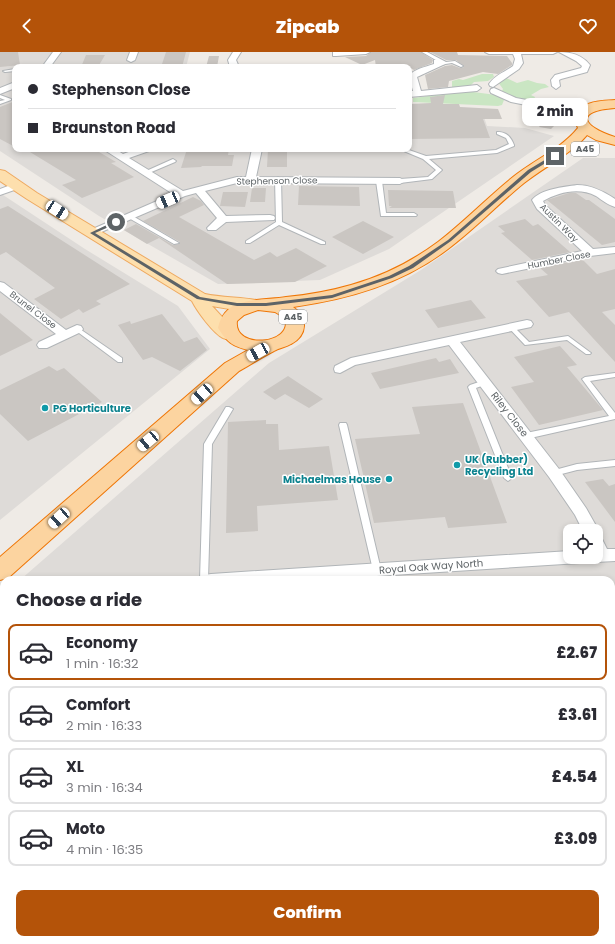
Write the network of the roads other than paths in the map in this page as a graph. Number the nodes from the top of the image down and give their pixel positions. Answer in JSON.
{"nodes":[{"id":1,"x":57,"y":52,"type":"edge"},
{"id":2,"x":236,"y":52,"type":"edge"},
{"id":3,"x":366,"y":52,"type":"edge"},
{"id":4,"x":424,"y":52,"type":"edge"},
{"id":5,"x":437,"y":52,"type":"edge"},
{"id":6,"x":489,"y":52,"type":"edge"},
{"id":7,"x":516,"y":52,"type":"edge"},
{"id":8,"x":553,"y":52,"type":"edge"},
{"id":9,"x":563,"y":52,"type":"edge"},
{"id":10,"x":429,"y":55,"type":"junction"},
{"id":11,"x":337,"y":56,"type":"edge"},
{"id":12,"x":441,"y":63,"type":"junction"},
{"id":13,"x":48,"y":64,"type":"edge"},
{"id":14,"x":233,"y":64,"type":"edge"},
{"id":15,"x":461,"y":66,"type":"dead end"},
{"id":16,"x":12,"y":70,"type":"edge"},
{"id":17,"x":5,"y":71,"type":"dead end"},
{"id":18,"x":12,"y":86,"type":"edge"},
{"id":19,"x":556,"y":86,"type":"dead end"},
{"id":20,"x":494,"y":88,"type":"junction"},
{"id":21,"x":0,"y":91,"type":"edge"},
{"id":22,"x":412,"y":94,"type":"edge"},
{"id":23,"x":418,"y":94,"type":"junction"},
{"id":24,"x":0,"y":96,"type":"edge"},
{"id":25,"x":0,"y":103,"type":"edge"},
{"id":26,"x":615,"y":104,"type":"edge"},
{"id":27,"x":581,"y":113,"type":"junction"},
{"id":28,"x":585,"y":129,"type":"junction"},
{"id":29,"x":499,"y":133,"type":"dead end"},
{"id":30,"x":615,"y":142,"type":"edge"},
{"id":31,"x":114,"y":152,"type":"edge"},
{"id":32,"x":137,"y":152,"type":"edge"},
{"id":33,"x":256,"y":152,"type":"edge"},
{"id":34,"x":410,"y":152,"type":"edge"},
{"id":35,"x":555,"y":156,"type":"junction"},
{"id":36,"x":123,"y":157,"type":"junction"},
{"id":37,"x":425,"y":158,"type":"junction"},
{"id":38,"x":173,"y":161,"type":"dead end"},
{"id":39,"x":147,"y":172,"type":"junction"},
{"id":40,"x":0,"y":174,"type":"edge"},
{"id":41,"x":251,"y":179,"type":"junction"},
{"id":42,"x":278,"y":180,"type":"junction"},
{"id":43,"x":379,"y":181,"type":"junction"},
{"id":44,"x":400,"y":181,"type":"joint"},
{"id":45,"x":16,"y":186,"type":"junction"},
{"id":46,"x":199,"y":190,"type":"junction"},
{"id":47,"x":0,"y":192,"type":"edge"},
{"id":48,"x":181,"y":194,"type":"junction"},
{"id":49,"x":615,"y":204,"type":"edge"},
{"id":50,"x":414,"y":215,"type":"dead end"},
{"id":51,"x":129,"y":216,"type":"junction"},
{"id":52,"x":223,"y":220,"type":"junction"},
{"id":53,"x":274,"y":220,"type":"junction"},
{"id":54,"x":212,"y":228,"type":"dead end"},
{"id":55,"x":92,"y":233,"type":"junction"},
{"id":56,"x":248,"y":242,"type":"dead end"},
{"id":57,"x":176,"y":243,"type":"dead end"},
{"id":58,"x":323,"y":243,"type":"dead end"},
{"id":59,"x":615,"y":250,"type":"edge"},
{"id":60,"x":590,"y":254,"type":"junction"},
{"id":61,"x":502,"y":271,"type":"dead end"},
{"id":62,"x":0,"y":285,"type":"edge"},
{"id":63,"x":332,"y":296,"type":"junction"},
{"id":64,"x":199,"y":298,"type":"junction"},
{"id":65,"x":261,"y":305,"type":"junction"},
{"id":66,"x":296,"y":324,"type":"junction"},
{"id":67,"x":527,"y":324,"type":"dead end"},
{"id":68,"x":511,"y":327,"type":"junction"},
{"id":69,"x":77,"y":329,"type":"joint"},
{"id":70,"x":65,"y":335,"type":"junction"},
{"id":71,"x":232,"y":337,"type":"junction"},
{"id":72,"x":452,"y":340,"type":"junction"},
{"id":73,"x":43,"y":345,"type":"dead end"},
{"id":74,"x":271,"y":345,"type":"junction"},
{"id":75,"x":588,"y":353,"type":"dead end"},
{"id":76,"x":120,"y":360,"type":"dead end"},
{"id":77,"x":232,"y":367,"type":"junction"},
{"id":78,"x":340,"y":368,"type":"dead end"},
{"id":79,"x":615,"y":375,"type":"edge"},
{"id":80,"x":485,"y":382,"type":"junction"},
{"id":81,"x":230,"y":409,"type":"dead end"},
{"id":82,"x":614,"y":417,"type":"edge"},
{"id":83,"x":343,"y":425,"type":"dead end"},
{"id":84,"x":526,"y":436,"type":"junction"},
{"id":85,"x":615,"y":463,"type":"edge"},
{"id":86,"x":554,"y":473,"type":"junction"},
{"id":87,"x":508,"y":478,"type":"dead end"},
{"id":88,"x":587,"y":524,"type":"edge"},
{"id":89,"x":563,"y":558,"type":"edge"},
{"id":90,"x":377,"y":570,"type":"junction"},
{"id":91,"x":0,"y":571,"type":"edge"},
{"id":92,"x":204,"y":576,"type":"edge"},
{"id":93,"x":322,"y":576,"type":"edge"}],
"edges":[{"from":1,"to":13,"type":"street"},
{"from":2,"to":14,"type":"street"},
{"from":3,"to":11,"type":"street"},
{"from":4,"to":10,"type":"lane"},
{"from":5,"to":10,"type":"lane"},
{"from":6,"to":7,"type":"street"},
{"from":7,"to":8,"type":"street"},
{"from":7,"to":20,"type":"street"},
{"from":9,"to":19,"type":"street"},
{"from":10,"to":12,"type":"lane"},
{"from":12,"to":15,"type":"lane"},
{"from":12,"to":23,"type":"street"},
{"from":16,"to":17,"type":"lane"},
{"from":18,"to":21,"type":"street"},
{"from":20,"to":23,"type":"street"},
{"from":20,"to":27,"type":"street"},
{"from":22,"to":23,"type":"street"},
{"from":24,"to":25,"type":"lane"},
{"from":26,"to":27,"type":"highway"},
{"from":27,"to":28,"type":"highway","number":"A45"},
{"from":28,"to":30,"type":"highway"},
{"from":28,"to":35,"type":"highway","number":"A45"},
{"from":29,"to":37,"type":"lane"},
{"from":30,"to":35,"type":"highway","number":"A45"},
{"from":31,"to":36,"type":"street"},
{"from":32,"to":36,"type":"street"},
{"from":33,"to":41,"type":"street"},
{"from":34,"to":37,"type":"lane"},
{"from":35,"to":63,"type":"highway","number":"A45"},
{"from":36,"to":39,"type":"street"},
{"from":37,"to":44,"type":"lane"},
{"from":38,"to":39,"type":"lane"},
{"from":39,"to":48,"type":"street"},
{"from":40,"to":45,"type":"main road"},
{"from":41,"to":42,"type":"street","name":"Stephenson Close"},
{"from":41,"to":46,"type":"street","name":"Stephenson Close"},
{"from":42,"to":43,"type":"street","name":"Stephenson Close"},
{"from":42,"to":53,"type":"lane"},
{"from":43,"to":44,"type":"street","name":"Stephenson Close"},
{"from":43,"to":50,"type":"lane"},
{"from":45,"to":47,"type":"street"},
{"from":45,"to":55,"type":"main road"},
{"from":46,"to":48,"type":"street","name":"Stephenson Close"},
{"from":46,"to":52,"type":"street"},
{"from":48,"to":51,"type":"street","name":"Stephenson Close"},
{"from":49,"to":60,"type":"street","name":"Austin Way"},
{"from":51,"to":55,"type":"street","name":"Stephenson Close"},
{"from":51,"to":57,"type":"lane"},
{"from":52,"to":53,"type":"street"},
{"from":52,"to":54,"type":"street"},
{"from":53,"to":56,"type":"lane"},
{"from":53,"to":58,"type":"lane"},
{"from":55,"to":64,"type":"main road"},
{"from":59,"to":60,"type":"street","name":"Humber Close"},
{"from":60,"to":61,"type":"street","name":"Humber Close"},
{"from":62,"to":70,"type":"street","name":"Brunel Close"},
{"from":63,"to":65,"type":"highway","number":"A45"},
{"from":63,"to":66,"type":"highway","number":"A45"},
{"from":64,"to":65,"type":"main road"},
{"from":64,"to":71,"type":"main road"},
{"from":65,"to":66,"type":"highway","number":"A45"},
{"from":65,"to":71,"type":"highway","number":"A45"},
{"from":66,"to":74,"type":"highway","number":"A45"},
{"from":67,"to":68,"type":"street"},
{"from":68,"to":72,"type":"street"},
{"from":68,"to":75,"type":"lane"},
{"from":69,"to":70,"type":"street","name":"Brunel Close"},
{"from":69,"to":76,"type":"lane"},
{"from":70,"to":73,"type":"street","name":"Brunel Close"},
{"from":71,"to":74,"type":"highway","number":"A45"},
{"from":71,"to":77,"type":"highway","number":"A45"},
{"from":72,"to":78,"type":"street"},
{"from":72,"to":80,"type":"street","name":"Riley Close"},
{"from":74,"to":77,"type":"highway","number":"A45"},
{"from":77,"to":91,"type":"highway","number":"A45"},
{"from":79,"to":82,"type":"lane"},
{"from":80,"to":84,"type":"street","name":"Riley Close"},
{"from":80,"to":87,"type":"lane"},
{"from":81,"to":92,"type":"lane"},
{"from":82,"to":84,"type":"lane"},
{"from":83,"to":90,"type":"lane"},
{"from":84,"to":86,"type":"street","name":"Riley Close"},
{"from":85,"to":86,"type":"lane"},
{"from":86,"to":88,"type":"street","name":"Riley Close"},
{"from":89,"to":90,"type":"street","name":"Royal Oak Way North"},
{"from":90,"to":93,"type":"street","name":"Royal Oak Way North"}]}
